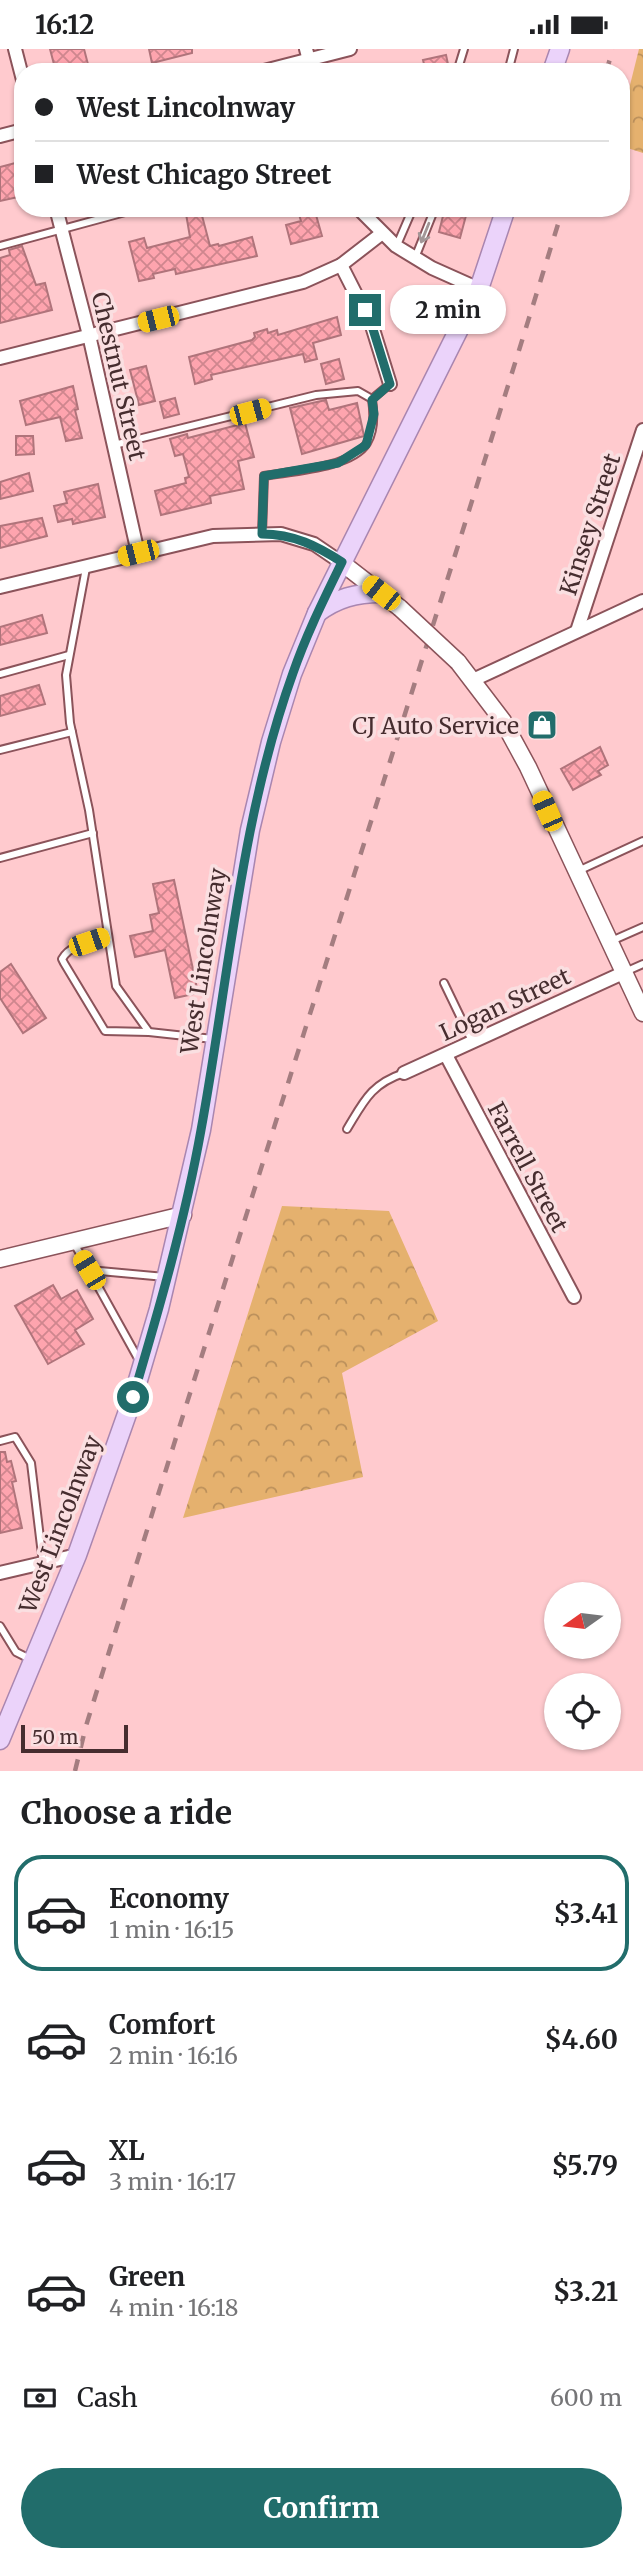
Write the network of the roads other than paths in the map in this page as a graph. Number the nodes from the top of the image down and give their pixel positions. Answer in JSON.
{"nodes":[{"id":1,"x":350,"y":49,"type":"edge"},
{"id":2,"x":309,"y":60,"type":"edge"},
{"id":3,"x":59,"y":217,"type":"edge"},
{"id":4,"x":107,"y":217,"type":"edge"},
{"id":5,"x":366,"y":217,"type":"edge"},
{"id":6,"x":409,"y":217,"type":"edge"},
{"id":7,"x":431,"y":217,"type":"edge"},
{"id":8,"x":503,"y":217,"type":"edge"},
{"id":9,"x":62,"y":229,"type":"junction"},
{"id":10,"x":381,"y":234,"type":"junction"},
{"id":11,"x":0,"y":246,"type":"edge"},
{"id":12,"x":396,"y":246,"type":"junction"},
{"id":13,"x":415,"y":258,"type":"junction"},
{"id":14,"x":341,"y":265,"type":"junction"},
{"id":15,"x":479,"y":289,"type":"junction"},
{"id":16,"x":89,"y":335,"type":"junction"},
{"id":17,"x":0,"y":358,"type":"edge"},
{"id":18,"x":390,"y":384,"type":"joint"},
{"id":19,"x":372,"y":400,"type":"junction"},
{"id":20,"x":643,"y":431,"type":"edge"},
{"id":21,"x":114,"y":445,"type":"junction"},
{"id":22,"x":262,"y":534,"type":"junction"},
{"id":23,"x":138,"y":553,"type":"junction"},
{"id":24,"x":342,"y":562,"type":"junction"},
{"id":25,"x":86,"y":566,"type":"junction"},
{"id":26,"x":0,"y":587,"type":"edge"},
{"id":27,"x":381,"y":593,"type":"junction"},
{"id":28,"x":643,"y":601,"type":"edge"},
{"id":29,"x":317,"y":613,"type":"junction"},
{"id":30,"x":577,"y":631,"type":"junction"},
{"id":31,"x":69,"y":655,"type":"junction"},
{"id":32,"x":0,"y":674,"type":"edge"},
{"id":33,"x":473,"y":680,"type":"junction"},
{"id":34,"x":72,"y":732,"type":"junction"},
{"id":35,"x":0,"y":750,"type":"edge"},
{"id":36,"x":93,"y":833,"type":"junction"},
{"id":37,"x":643,"y":841,"type":"edge"},
{"id":38,"x":0,"y":857,"type":"edge"},
{"id":39,"x":576,"y":872,"type":"junction"},
{"id":40,"x":643,"y":927,"type":"edge"},
{"id":41,"x":108,"y":936,"type":"junction"},
{"id":42,"x":609,"y":942,"type":"junction"},
{"id":43,"x":643,"y":964,"type":"edge"},
{"id":44,"x":623,"y":973,"type":"junction"},
{"id":45,"x":444,"y":983,"type":"dead end"},
{"id":46,"x":643,"y":1013,"type":"edge"},
{"id":47,"x":149,"y":1032,"type":"junction"},
{"id":48,"x":215,"y":1039,"type":"junction"},
{"id":49,"x":472,"y":1041,"type":"junction"},
{"id":50,"x":446,"y":1055,"type":"junction"},
{"id":51,"x":404,"y":1073,"type":"joint"},
{"id":52,"x":347,"y":1129,"type":"dead end"},
{"id":53,"x":183,"y":1215,"type":"junction"},
{"id":54,"x":73,"y":1242,"type":"junction"},
{"id":55,"x":0,"y":1259,"type":"edge"},
{"id":56,"x":89,"y":1270,"type":"junction"},
{"id":57,"x":167,"y":1277,"type":"junction"},
{"id":58,"x":574,"y":1297,"type":"dead end"},
{"id":59,"x":142,"y":1366,"type":"junction"},
{"id":60,"x":0,"y":1441,"type":"edge"},
{"id":61,"x":77,"y":1555,"type":"junction"},
{"id":62,"x":43,"y":1563,"type":"junction"},
{"id":63,"x":0,"y":1573,"type":"edge"},
{"id":64,"x":0,"y":1626,"type":"edge"},
{"id":65,"x":33,"y":1661,"type":"junction"},
{"id":66,"x":4,"y":1722,"type":"edge"},
{"id":67,"x":0,"y":1740,"type":"edge"}],
"edges":[{"from":1,"to":2,"type":"street"},
{"from":3,"to":9,"type":"street","name":"Chestnut Street"},
{"from":4,"to":9,"type":"lane"},
{"from":5,"to":10,"type":"street"},
{"from":6,"to":12,"type":"lane"},
{"from":7,"to":13,"type":"lane","one_way":true},
{"from":8,"to":15,"type":"main road","name":"West Lincolnway"},
{"from":9,"to":11,"type":"lane"},
{"from":9,"to":16,"type":"street","name":"Chestnut Street"},
{"from":10,"to":12,"type":"street"},
{"from":10,"to":14,"type":"street"},
{"from":12,"to":13,"type":"street"},
{"from":13,"to":15,"type":"street"},
{"from":14,"to":16,"type":"street"},
{"from":14,"to":18,"type":"street"},
{"from":15,"to":24,"type":"main road","name":"West Lincolnway"},
{"from":16,"to":17,"type":"street"},
{"from":16,"to":21,"type":"street","name":"Chestnut Street"},
{"from":18,"to":19,"type":"lane"},
{"from":19,"to":21,"type":"lane"},
{"from":19,"to":22,"type":"lane"},
{"from":20,"to":30,"type":"street","name":"Kinsey Street"},
{"from":21,"to":23,"type":"street","name":"Chestnut Street"},
{"from":22,"to":23,"type":"street"},
{"from":22,"to":24,"type":"street"},
{"from":23,"to":25,"type":"street"},
{"from":24,"to":27,"type":"main road"},
{"from":24,"to":29,"type":"main road","name":"West Lincolnway"},
{"from":25,"to":26,"type":"street"},
{"from":25,"to":31,"type":"lane"},
{"from":27,"to":29,"type":"main road"},
{"from":27,"to":33,"type":"main road","bridge":true},
{"from":28,"to":30,"type":"street"},
{"from":29,"to":48,"type":"main road","name":"West Lincolnway"},
{"from":30,"to":33,"type":"street"},
{"from":31,"to":32,"type":"lane"},
{"from":31,"to":34,"type":"lane"},
{"from":33,"to":39,"type":"main road"},
{"from":34,"to":35,"type":"lane"},
{"from":34,"to":36,"type":"lane"},
{"from":36,"to":38,"type":"lane"},
{"from":36,"to":41,"type":"lane"},
{"from":37,"to":39,"type":"lane"},
{"from":39,"to":42,"type":"main road"},
{"from":40,"to":42,"type":"lane"},
{"from":41,"to":47,"type":"lane"},
{"from":41,"to":47,"type":"lane"},
{"from":42,"to":44,"type":"main road"},
{"from":43,"to":44,"type":"lane"},
{"from":44,"to":46,"type":"main road"},
{"from":44,"to":49,"type":"street","name":"Logan Street"},
{"from":45,"to":49,"type":"lane"},
{"from":47,"to":48,"type":"lane"},
{"from":48,"to":53,"type":"main road","name":"West Lincolnway"},
{"from":49,"to":50,"type":"street","name":"Logan Street"},
{"from":50,"to":51,"type":"street","name":"Logan Street"},
{"from":50,"to":58,"type":"street","name":"Farrell Street"},
{"from":51,"to":52,"type":"lane"},
{"from":53,"to":54,"type":"main road"},
{"from":53,"to":57,"type":"main road","name":"West Lincolnway"},
{"from":54,"to":55,"type":"main road"},
{"from":54,"to":56,"type":"lane"},
{"from":56,"to":57,"type":"lane"},
{"from":56,"to":59,"type":"lane"},
{"from":57,"to":59,"type":"main road","name":"West Lincolnway"},
{"from":59,"to":61,"type":"main road","name":"West Lincolnway"},
{"from":60,"to":62,"type":"lane"},
{"from":61,"to":62,"type":"street"},
{"from":61,"to":65,"type":"main road","name":"West Lincolnway"},
{"from":62,"to":63,"type":"street"},
{"from":64,"to":65,"type":"lane"},
{"from":65,"to":66,"type":"main road","name":"West Lincolnway"},
{"from":66,"to":67,"type":"main road","name":"West Lincolnway"}]}
